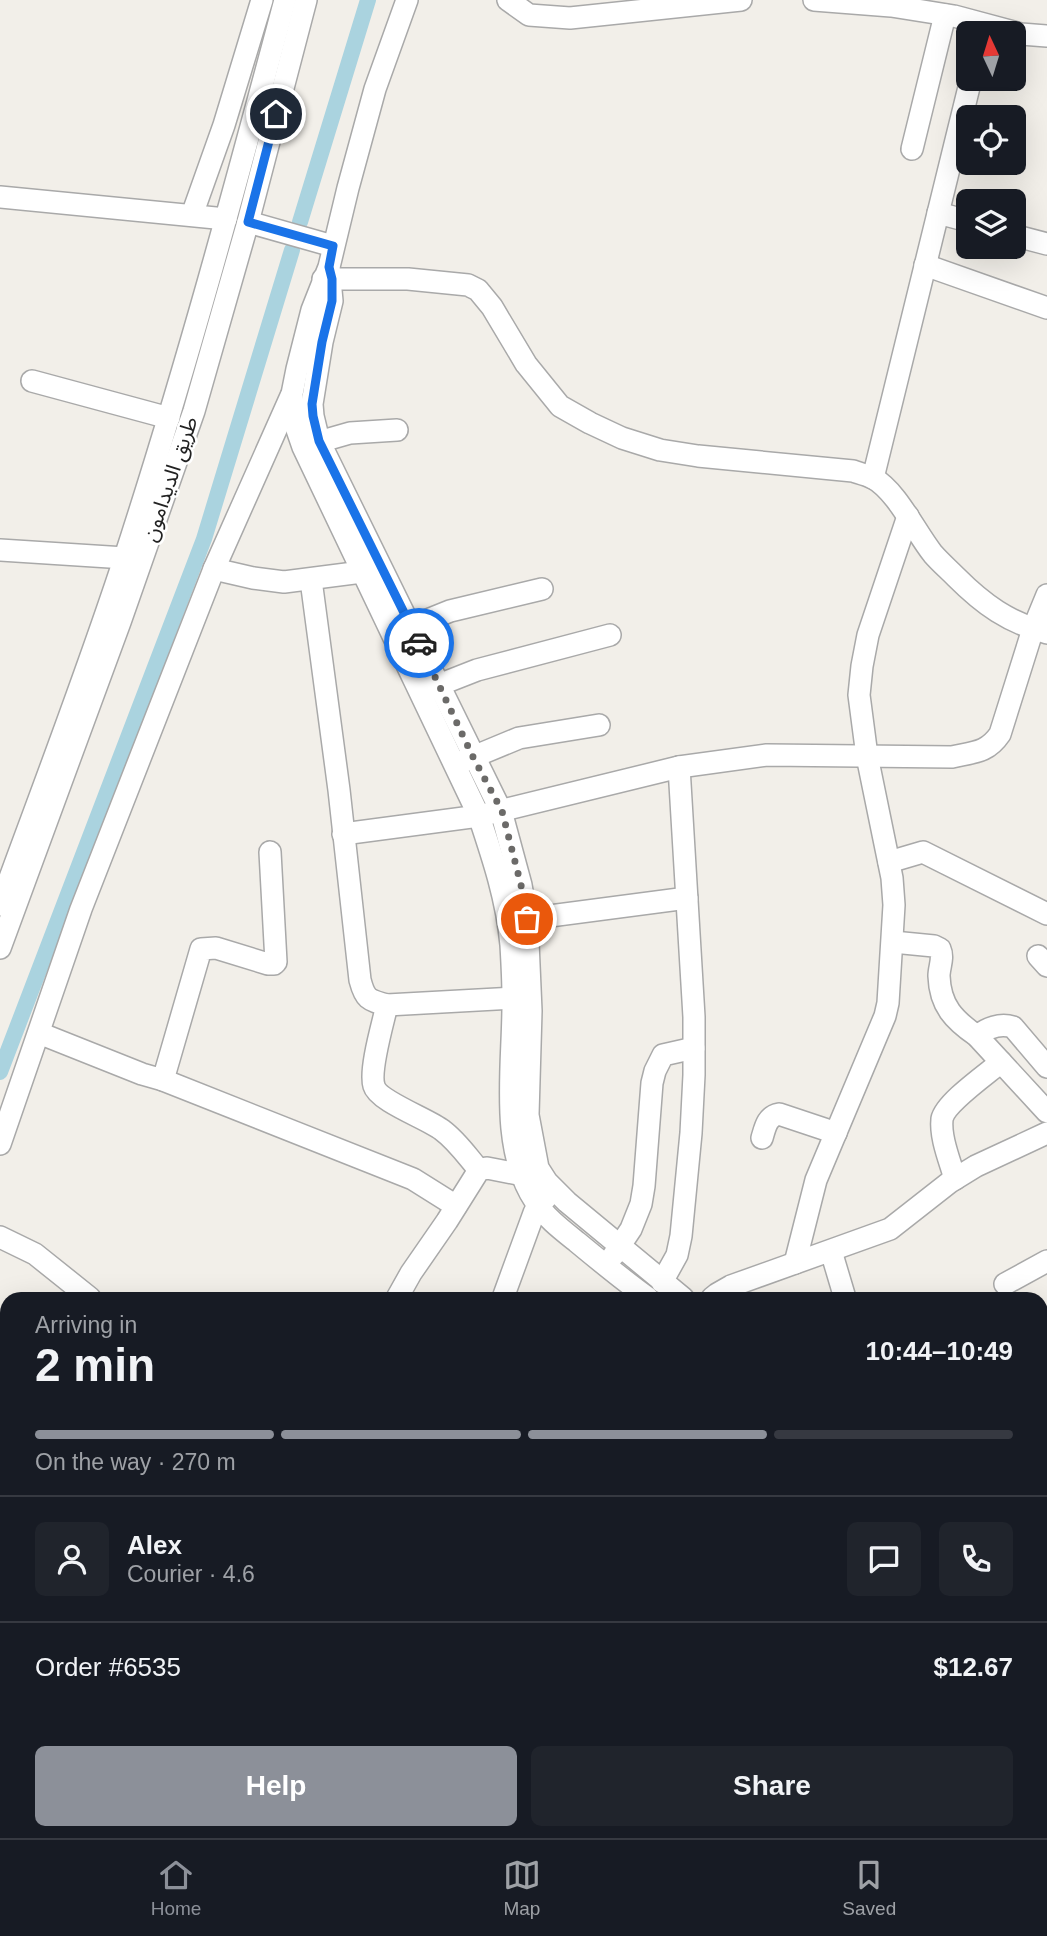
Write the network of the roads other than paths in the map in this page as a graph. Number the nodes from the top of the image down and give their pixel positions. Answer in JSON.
{"nodes":[{"id":1,"x":262,"y":0,"type":"edge"},
{"id":2,"x":407,"y":0,"type":"edge"},
{"id":3,"x":508,"y":0,"type":"edge"},
{"id":4,"x":741,"y":0,"type":"edge"},
{"id":5,"x":814,"y":0,"type":"edge"},
{"id":6,"x":295,"y":1,"type":"edge"},
{"id":7,"x":860,"y":2,"type":"edge"},
{"id":8,"x":951,"y":10,"type":"edge"},
{"id":9,"x":970,"y":21,"type":"edge"},
{"id":10,"x":1026,"y":34,"type":"edge"},
{"id":11,"x":1047,"y":36,"type":"edge"},
{"id":12,"x":968,"y":91,"type":"edge"},
{"id":13,"x":912,"y":149,"type":"dead end"},
{"id":14,"x":0,"y":197,"type":"edge"},
{"id":15,"x":938,"y":213,"type":"junction"},
{"id":16,"x":192,"y":215,"type":"junction"},
{"id":17,"x":956,"y":218,"type":"edge"},
{"id":18,"x":226,"y":219,"type":"junction"},
{"id":19,"x":248,"y":222,"type":"junction"},
{"id":20,"x":1026,"y":238,"type":"edge"},
{"id":21,"x":1047,"y":244,"type":"edge"},
{"id":22,"x":333,"y":246,"type":"junction"},
{"id":23,"x":925,"y":265,"type":"junction"},
{"id":24,"x":328,"y":275,"type":"junction"},
{"id":25,"x":1047,"y":308,"type":"edge"},
{"id":26,"x":32,"y":382,"type":"dead end"},
{"id":27,"x":292,"y":394,"type":"junction"},
{"id":28,"x":169,"y":418,"type":"junction"},
{"id":29,"x":397,"y":430,"type":"dead end"},
{"id":30,"x":311,"y":444,"type":"junction"},
{"id":31,"x":873,"y":478,"type":"junction"},
{"id":32,"x":908,"y":516,"type":"junction"},
{"id":33,"x":0,"y":550,"type":"edge"},
{"id":34,"x":125,"y":558,"type":"junction"},
{"id":35,"x":214,"y":569,"type":"junction"},
{"id":36,"x":362,"y":572,"type":"junction"},
{"id":37,"x":311,"y":580,"type":"junction"},
{"id":38,"x":542,"y":589,"type":"dead end"},
{"id":39,"x":1047,"y":595,"type":"edge"},
{"id":40,"x":112,"y":621,"type":"junction"},
{"id":41,"x":402,"y":630,"type":"junction"},
{"id":42,"x":1040,"y":631,"type":"edge"},
{"id":43,"x":610,"y":635,"type":"dead end"},
{"id":44,"x":430,"y":689,"type":"junction"},
{"id":45,"x":599,"y":724,"type":"dead end"},
{"id":46,"x":867,"y":756,"type":"junction"},
{"id":47,"x":464,"y":760,"type":"junction"},
{"id":48,"x":679,"y":767,"type":"junction"},
{"id":49,"x":502,"y":811,"type":"junction"},
{"id":50,"x":480,"y":816,"type":"junction"},
{"id":51,"x":343,"y":834,"type":"junction"},
{"id":52,"x":270,"y":852,"type":"dead end"},
{"id":53,"x":889,"y":862,"type":"junction"},
{"id":54,"x":687,"y":898,"type":"junction"},
{"id":55,"x":0,"y":905,"type":"edge"},
{"id":56,"x":1047,"y":914,"type":"edge"},
{"id":57,"x":527,"y":919,"type":"junction"},
{"id":58,"x":893,"y":942,"type":"junction"},
{"id":59,"x":0,"y":948,"type":"edge"},
{"id":60,"x":513,"y":998,"type":"junction"},
{"id":61,"x":387,"y":1005,"type":"junction"},
{"id":62,"x":39,"y":1034,"type":"junction"},
{"id":63,"x":977,"y":1036,"type":"junction"},
{"id":64,"x":694,"y":1048,"type":"junction"},
{"id":65,"x":1001,"y":1062,"type":"junction"},
{"id":66,"x":1047,"y":1067,"type":"edge"},
{"id":67,"x":163,"y":1080,"type":"junction"},
{"id":68,"x":1047,"y":1112,"type":"edge"},
{"id":69,"x":836,"y":1133,"type":"junction"},
{"id":70,"x":1047,"y":1133,"type":"edge"},
{"id":71,"x":762,"y":1138,"type":"dead end"},
{"id":72,"x":0,"y":1144,"type":"edge"},
{"id":73,"x":479,"y":1170,"type":"junction"},
{"id":74,"x":522,"y":1176,"type":"junction"},
{"id":75,"x":955,"y":1179,"type":"junction"},
{"id":76,"x":550,"y":1184,"type":"junction"},
{"id":77,"x":538,"y":1205,"type":"junction"},
{"id":78,"x":456,"y":1206,"type":"junction"},
{"id":79,"x":0,"y":1237,"type":"edge"},
{"id":80,"x":620,"y":1246,"type":"junction"},
{"id":81,"x":831,"y":1251,"type":"junction"},
{"id":82,"x":1047,"y":1261,"type":"edge"},
{"id":83,"x":795,"y":1263,"type":"junction"},
{"id":84,"x":605,"y":1266,"type":"junction"},
{"id":85,"x":662,"y":1282,"type":"junction"},
{"id":86,"x":1005,"y":1284,"type":"dead end"},
{"id":87,"x":82,"y":1292,"type":"edge"},
{"id":88,"x":400,"y":1292,"type":"edge"},
{"id":89,"x":505,"y":1292,"type":"edge"},
{"id":90,"x":640,"y":1292,"type":"edge"},
{"id":91,"x":675,"y":1292,"type":"edge"},
{"id":92,"x":720,"y":1292,"type":"edge"},
{"id":93,"x":843,"y":1292,"type":"edge"}],
"edges":[{"from":1,"to":16,"type":"street"},
{"from":2,"to":22,"type":"street"},
{"from":3,"to":4,"type":"street"},
{"from":5,"to":7,"type":"street"},
{"from":6,"to":18,"type":"street","name":"طريق الديدامون"},
{"from":6,"to":19,"type":"street","name":"طريق الديدامون"},
{"from":7,"to":8,"type":"street"},
{"from":8,"to":9,"type":"street"},
{"from":8,"to":13,"type":"street"},
{"from":10,"to":11,"type":"street"},
{"from":12,"to":15,"type":"street"},
{"from":14,"to":16,"type":"street"},
{"from":15,"to":17,"type":"street"},
{"from":15,"to":23,"type":"street"},
{"from":16,"to":18,"type":"street"},
{"from":18,"to":28,"type":"street","name":"طريق الديدامون"},
{"from":19,"to":22,"type":"street"},
{"from":19,"to":40,"type":"street","name":"طريق الديدامون"},
{"from":20,"to":21,"type":"street"},
{"from":22,"to":24,"type":"street"},
{"from":23,"to":25,"type":"street"},
{"from":23,"to":31,"type":"street"},
{"from":24,"to":27,"type":"street"},
{"from":24,"to":30,"type":"street"},
{"from":24,"to":31,"type":"street"},
{"from":26,"to":28,"type":"street"},
{"from":27,"to":30,"type":"street"},
{"from":27,"to":35,"type":"street"},
{"from":28,"to":34,"type":"street","name":"طريق الديدامون"},
{"from":29,"to":30,"type":"street"},
{"from":30,"to":36,"type":"street"},
{"from":30,"to":41,"type":"street"},
{"from":31,"to":32,"type":"street"},
{"from":32,"to":42,"type":"street"},
{"from":32,"to":46,"type":"street"},
{"from":33,"to":34,"type":"street"},
{"from":34,"to":40,"type":"street","name":"طريق الديدامون"},
{"from":35,"to":37,"type":"street"},
{"from":35,"to":62,"type":"street"},
{"from":36,"to":37,"type":"street"},
{"from":36,"to":41,"type":"street"},
{"from":37,"to":51,"type":"street"},
{"from":38,"to":41,"type":"street"},
{"from":39,"to":42,"type":"street"},
{"from":40,"to":55,"type":"street","name":"طريق الديدامون"},
{"from":40,"to":59,"type":"street","name":"طريق الديدامون"},
{"from":41,"to":44,"type":"street"},
{"from":42,"to":46,"type":"street"},
{"from":43,"to":44,"type":"street"},
{"from":44,"to":47,"type":"street"},
{"from":45,"to":47,"type":"street"},
{"from":46,"to":48,"type":"street"},
{"from":46,"to":53,"type":"street"},
{"from":47,"to":49,"type":"street"},
{"from":47,"to":50,"type":"street"},
{"from":48,"to":49,"type":"street"},
{"from":48,"to":54,"type":"street"},
{"from":49,"to":50,"type":"street"},
{"from":49,"to":57,"type":"street"},
{"from":50,"to":51,"type":"street"},
{"from":50,"to":60,"type":"street"},
{"from":51,"to":61,"type":"street"},
{"from":52,"to":67,"type":"street"},
{"from":53,"to":56,"type":"street"},
{"from":53,"to":58,"type":"street"},
{"from":54,"to":57,"type":"street"},
{"from":54,"to":64,"type":"street"},
{"from":57,"to":76,"type":"street"},
{"from":58,"to":63,"type":"street"},
{"from":58,"to":69,"type":"street"},
{"from":60,"to":61,"type":"street"},
{"from":60,"to":74,"type":"street"},
{"from":61,"to":73,"type":"street"},
{"from":62,"to":67,"type":"street"},
{"from":62,"to":72,"type":"street"},
{"from":63,"to":65,"type":"street"},
{"from":63,"to":66,"type":"street"},
{"from":64,"to":80,"type":"street"},
{"from":64,"to":85,"type":"street"},
{"from":65,"to":68,"type":"street"},
{"from":65,"to":75,"type":"street"},
{"from":67,"to":78,"type":"street"},
{"from":69,"to":71,"type":"street"},
{"from":69,"to":83,"type":"street"},
{"from":70,"to":75,"type":"street"},
{"from":73,"to":74,"type":"street"},
{"from":73,"to":78,"type":"street"},
{"from":74,"to":76,"type":"street"},
{"from":74,"to":77,"type":"street"},
{"from":75,"to":81,"type":"street"},
{"from":76,"to":77,"type":"street"},
{"from":76,"to":80,"type":"street"},
{"from":77,"to":84,"type":"street"},
{"from":77,"to":89,"type":"street"},
{"from":78,"to":88,"type":"street"},
{"from":79,"to":87,"type":"street"},
{"from":80,"to":84,"type":"street"},
{"from":80,"to":85,"type":"street"},
{"from":81,"to":83,"type":"street"},
{"from":81,"to":93,"type":"street"},
{"from":82,"to":86,"type":"street"},
{"from":83,"to":92,"type":"street"},
{"from":84,"to":90,"type":"street"},
{"from":85,"to":91,"type":"street"}]}
